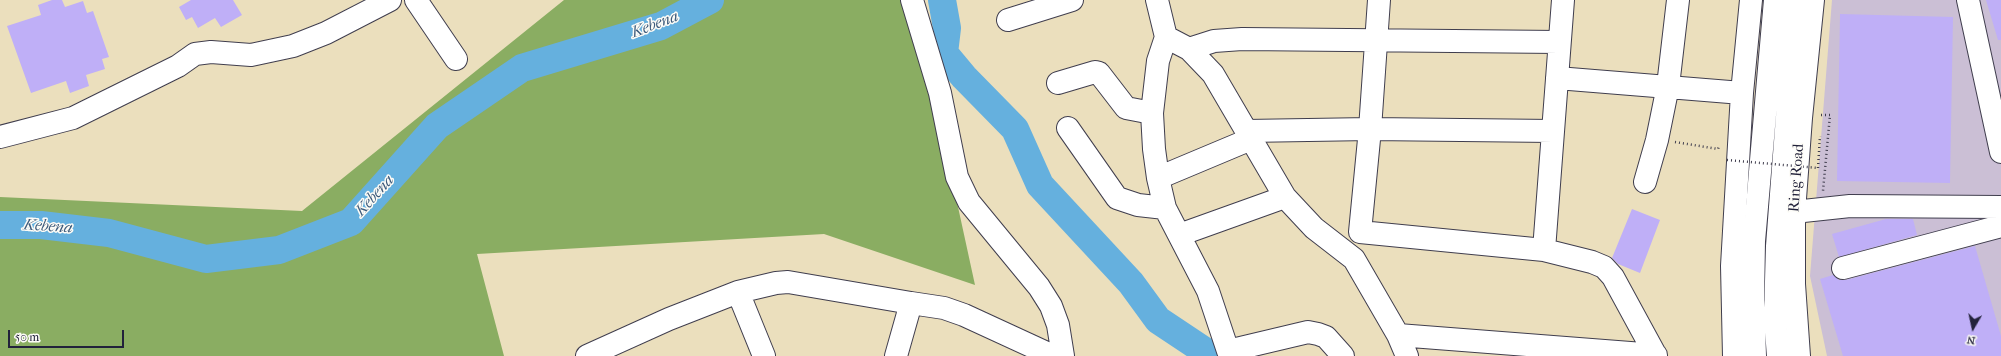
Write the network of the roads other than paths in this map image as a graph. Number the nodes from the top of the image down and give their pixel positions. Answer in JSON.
{"nodes":[{"id":1,"x":390,"y":0,"type":"edge"},
{"id":2,"x":416,"y":0,"type":"edge"},
{"id":3,"x":912,"y":0,"type":"edge"},
{"id":4,"x":1072,"y":0,"type":"edge"},
{"id":5,"x":1157,"y":0,"type":"edge"},
{"id":6,"x":1379,"y":0,"type":"edge"},
{"id":7,"x":1563,"y":0,"type":"edge"},
{"id":8,"x":1678,"y":0,"type":"edge"},
{"id":9,"x":1751,"y":0,"type":"edge"},
{"id":10,"x":1775,"y":0,"type":"edge"},
{"id":11,"x":1796,"y":0,"type":"edge"},
{"id":12,"x":1813,"y":0,"type":"edge"},
{"id":13,"x":1968,"y":0,"type":"edge"},
{"id":14,"x":1008,"y":20,"type":"dead end"},
{"id":15,"x":1166,"y":37,"type":"junction"},
{"id":16,"x":1376,"y":41,"type":"junction"},
{"id":17,"x":1559,"y":42,"type":"junction"},
{"id":18,"x":1189,"y":49,"type":"junction"},
{"id":19,"x":456,"y":59,"type":"dead end"},
{"id":20,"x":1557,"y":78,"type":"junction"},
{"id":21,"x":1994,"y":82,"type":"edge"},
{"id":22,"x":1058,"y":83,"type":"dead end"},
{"id":23,"x":1668,"y":86,"type":"junction"},
{"id":24,"x":1742,"y":93,"type":"junction"},
{"id":25,"x":1152,"y":113,"type":"junction"},
{"id":26,"x":1068,"y":128,"type":"dead end"},
{"id":27,"x":1370,"y":129,"type":"junction"},
{"id":28,"x":1553,"y":131,"type":"junction"},
{"id":29,"x":1249,"y":135,"type":"junction"},
{"id":30,"x":0,"y":137,"type":"edge"},
{"id":31,"x":2001,"y":152,"type":"edge"},
{"id":32,"x":1158,"y":178,"type":"junction"},
{"id":33,"x":1645,"y":182,"type":"dead end"},
{"id":34,"x":1284,"y":197,"type":"junction"},
{"id":35,"x":2001,"y":207,"type":"edge"},
{"id":36,"x":1165,"y":208,"type":"junction"},
{"id":37,"x":1794,"y":212,"type":"junction"},
{"id":38,"x":2001,"y":226,"type":"edge"},
{"id":39,"x":1360,"y":232,"type":"junction"},
{"id":40,"x":1179,"y":235,"type":"junction"},
{"id":41,"x":1544,"y":250,"type":"junction"},
{"id":42,"x":1354,"y":259,"type":"junction"},
{"id":43,"x":1843,"y":268,"type":"dead end"},
{"id":44,"x":738,"y":292,"type":"junction"},
{"id":45,"x":911,"y":303,"type":"junction"},
{"id":46,"x":1398,"y":335,"type":"junction"},
{"id":47,"x":1227,"y":353,"type":"edge"},
{"id":48,"x":1656,"y":355,"type":"edge"},
{"id":49,"x":587,"y":356,"type":"edge"},
{"id":50,"x":764,"y":356,"type":"edge"},
{"id":51,"x":896,"y":356,"type":"edge"},
{"id":52,"x":1053,"y":356,"type":"edge"},
{"id":53,"x":1063,"y":356,"type":"edge"},
{"id":54,"x":1343,"y":356,"type":"edge"},
{"id":55,"x":1407,"y":356,"type":"edge"},
{"id":56,"x":1734,"y":356,"type":"edge"},
{"id":57,"x":1755,"y":356,"type":"edge"},
{"id":58,"x":1778,"y":356,"type":"edge"},
{"id":59,"x":1799,"y":356,"type":"edge"}],
"edges":[{"from":1,"to":30,"type":"main road"},
{"from":2,"to":19,"type":"main road"},
{"from":3,"to":53,"type":"main road"},
{"from":4,"to":14,"type":"main road"},
{"from":5,"to":15,"type":"main road"},
{"from":6,"to":16,"type":"main road"},
{"from":7,"to":17,"type":"main road"},
{"from":8,"to":23,"type":"main road"},
{"from":9,"to":24,"type":"main road"},
{"from":10,"to":57,"type":"main road"},
{"from":11,"to":58,"type":"main road","name":"Ring Road"},
{"from":12,"to":37,"type":"main road","name":"Ring Road"},
{"from":13,"to":21,"type":"main road"},
{"from":15,"to":18,"type":"main road"},
{"from":15,"to":25,"type":"main road"},
{"from":16,"to":17,"type":"main road"},
{"from":16,"to":18,"type":"main road"},
{"from":16,"to":27,"type":"main road"},
{"from":17,"to":20,"type":"main road"},
{"from":18,"to":29,"type":"main road"},
{"from":20,"to":23,"type":"main road"},
{"from":20,"to":28,"type":"main road"},
{"from":21,"to":31,"type":"main road"},
{"from":22,"to":25,"type":"main road"},
{"from":23,"to":24,"type":"main road"},
{"from":23,"to":33,"type":"main road"},
{"from":24,"to":56,"type":"main road"},
{"from":25,"to":32,"type":"main road"},
{"from":26,"to":36,"type":"main road"},
{"from":27,"to":28,"type":"main road"},
{"from":27,"to":29,"type":"main road"},
{"from":27,"to":39,"type":"main road"},
{"from":28,"to":41,"type":"main road"},
{"from":29,"to":32,"type":"main road"},
{"from":29,"to":34,"type":"main road"},
{"from":32,"to":36,"type":"main road"},
{"from":34,"to":40,"type":"main road"},
{"from":34,"to":42,"type":"main road"},
{"from":35,"to":37,"type":"main road"},
{"from":36,"to":40,"type":"main road"},
{"from":37,"to":59,"type":"main road","name":"Ring Road"},
{"from":38,"to":43,"type":"main road"},
{"from":39,"to":41,"type":"main road"},
{"from":39,"to":42,"type":"main road"},
{"from":40,"to":47,"type":"main road"},
{"from":41,"to":48,"type":"main road"},
{"from":42,"to":46,"type":"main road"},
{"from":44,"to":45,"type":"main road"},
{"from":44,"to":49,"type":"main road"},
{"from":44,"to":50,"type":"main road"},
{"from":45,"to":51,"type":"main road"},
{"from":45,"to":52,"type":"main road"},
{"from":46,"to":48,"type":"main road"},
{"from":46,"to":55,"type":"main road"},
{"from":47,"to":54,"type":"main road"}]}
